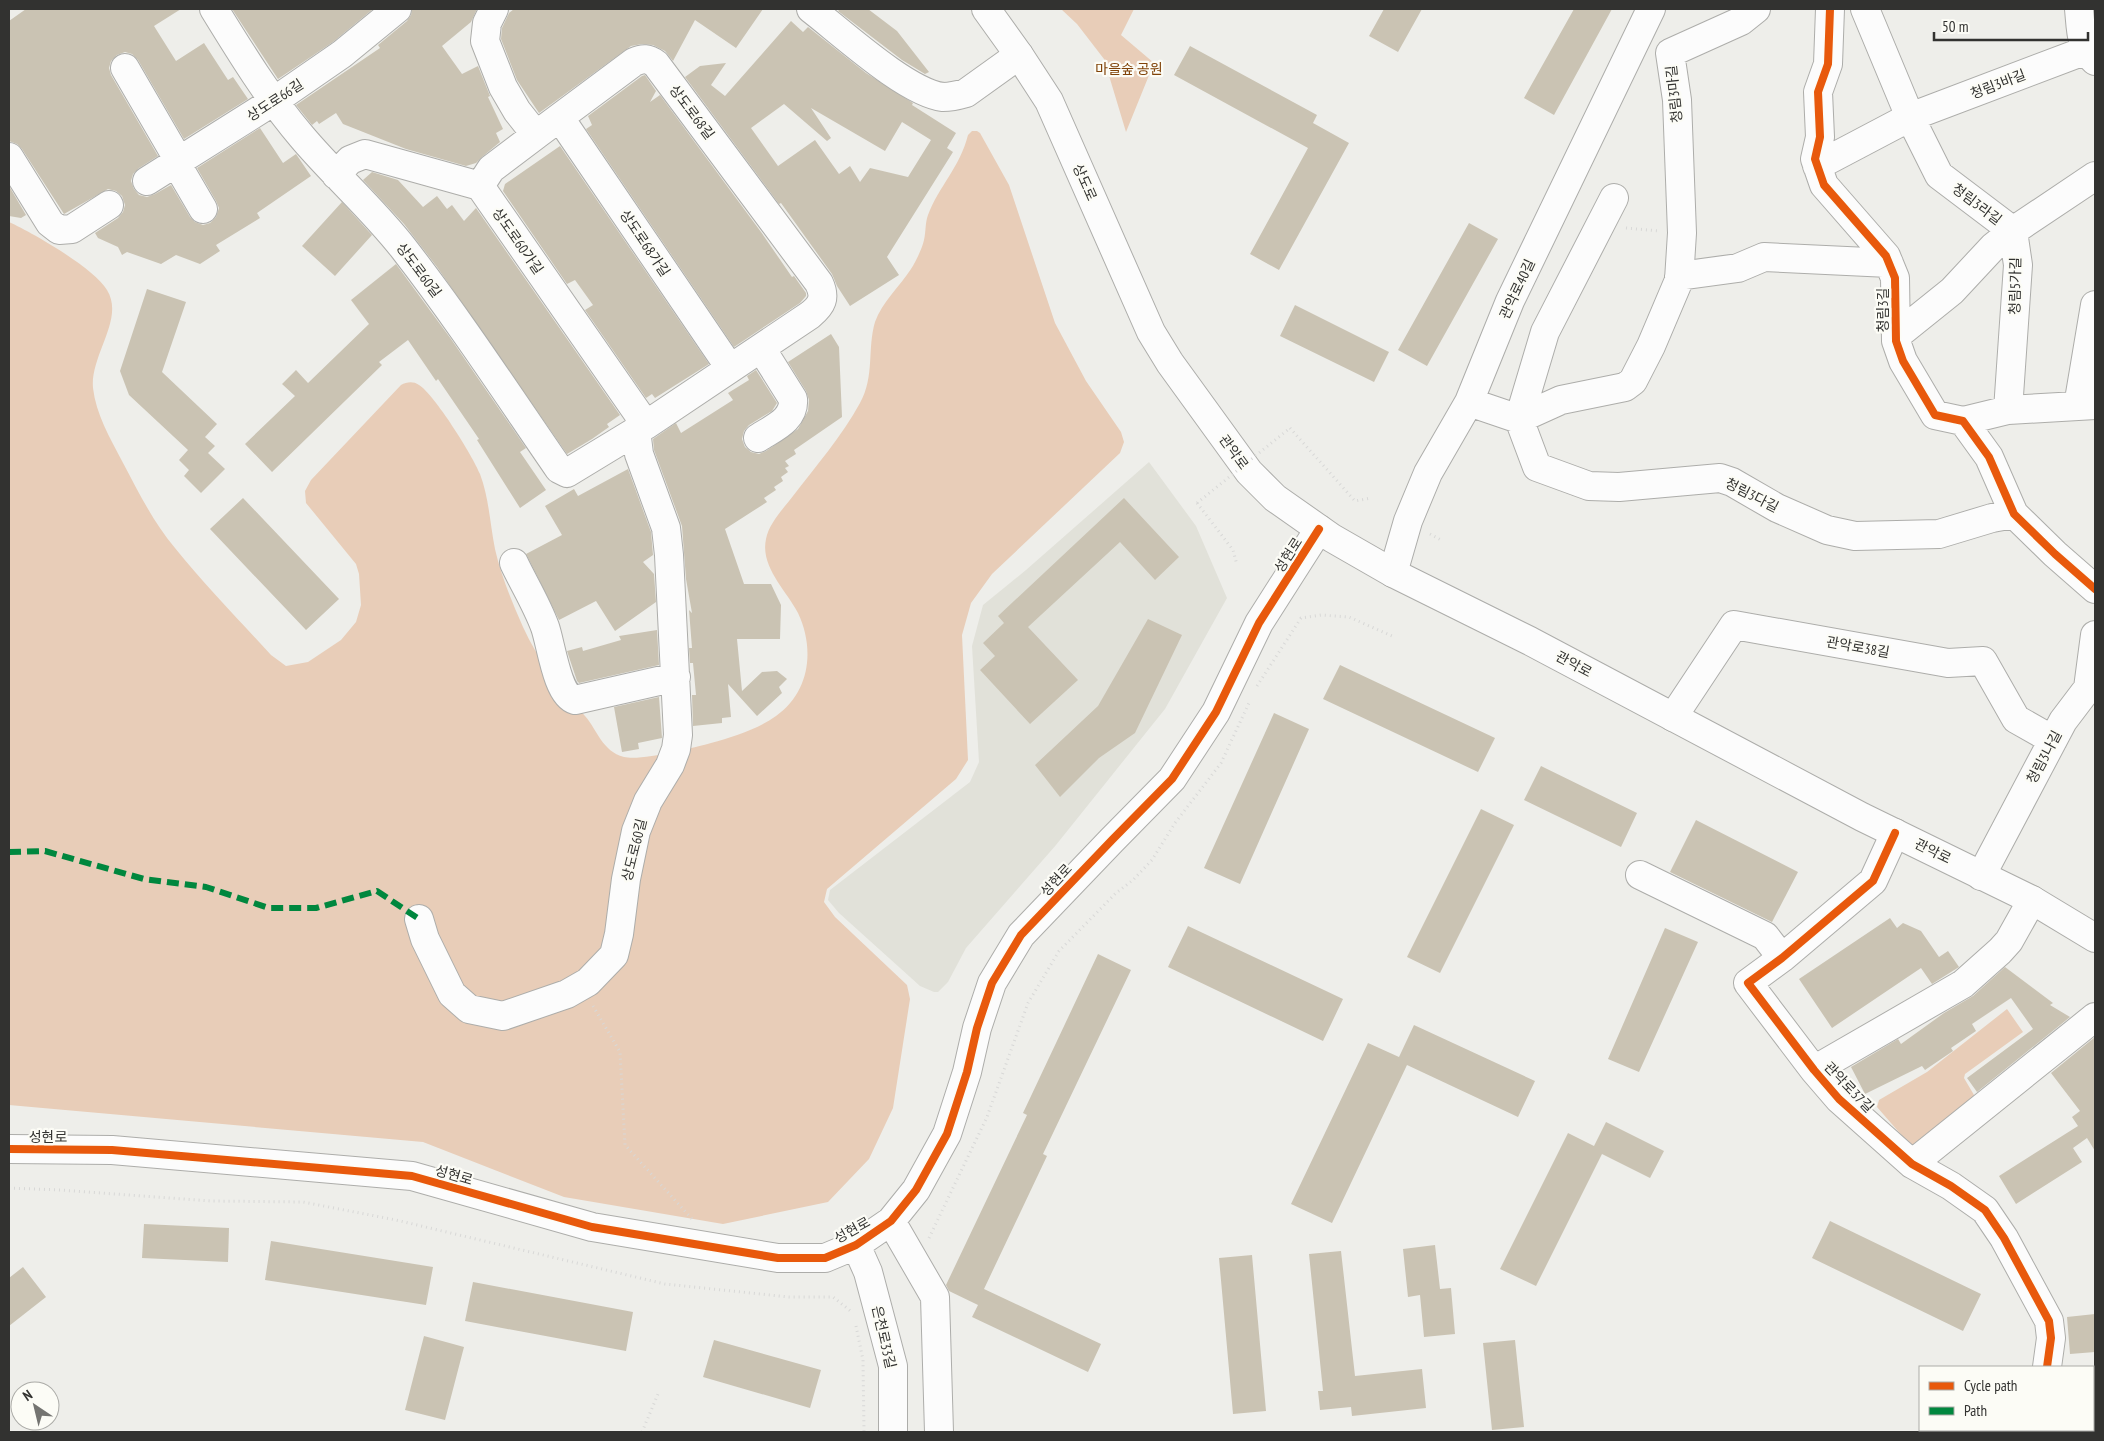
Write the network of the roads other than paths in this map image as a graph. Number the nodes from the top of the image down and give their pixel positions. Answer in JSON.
{"nodes":[{"id":1,"x":214,"y":9,"type":"edge"},
{"id":2,"x":397,"y":9,"type":"edge"},
{"id":3,"x":494,"y":9,"type":"edge"},
{"id":4,"x":811,"y":9,"type":"edge"},
{"id":5,"x":986,"y":9,"type":"edge"},
{"id":6,"x":1652,"y":9,"type":"edge"},
{"id":7,"x":1756,"y":9,"type":"edge"},
{"id":8,"x":1830,"y":9,"type":"edge"},
{"id":9,"x":1866,"y":9,"type":"edge"},
{"id":10,"x":2079,"y":9,"type":"edge"},
{"id":11,"x":1019,"y":55,"type":"junction"},
{"id":12,"x":2091,"y":56,"type":"edge"},
{"id":13,"x":125,"y":68,"type":"dead end"},
{"id":14,"x":274,"y":102,"type":"junction"},
{"id":15,"x":1910,"y":117,"type":"junction"},
{"id":16,"x":560,"y":118,"type":"junction"},
{"id":17,"x":536,"y":135,"type":"junction"},
{"id":18,"x":9,"y":157,"type":"edge"},
{"id":19,"x":179,"y":161,"type":"junction"},
{"id":20,"x":1817,"y":166,"type":"junction"},
{"id":21,"x":336,"y":175,"type":"junction"},
{"id":22,"x":2095,"y":176,"type":"edge"},
{"id":23,"x":147,"y":181,"type":"dead end"},
{"id":24,"x":480,"y":186,"type":"junction"},
{"id":25,"x":1614,"y":198,"type":"dead end"},
{"id":26,"x":109,"y":205,"type":"dead end"},
{"id":27,"x":203,"y":209,"type":"dead end"},
{"id":28,"x":2013,"y":231,"type":"junction"},
{"id":29,"x":1889,"y":263,"type":"junction"},
{"id":30,"x":1679,"y":276,"type":"junction"},
{"id":31,"x":2095,"y":305,"type":"edge"},
{"id":32,"x":1896,"y":336,"type":"junction"},
{"id":33,"x":761,"y":348,"type":"junction"},
{"id":34,"x":1170,"y":362,"type":"joint"},
{"id":35,"x":730,"y":368,"type":"junction"},
{"id":36,"x":1469,"y":402,"type":"junction"},
{"id":37,"x":2086,"y":406,"type":"edge"},
{"id":38,"x":2008,"y":410,"type":"junction"},
{"id":39,"x":1518,"y":419,"type":"junction"},
{"id":40,"x":1963,"y":420,"type":"junction"},
{"id":41,"x":641,"y":427,"type":"junction"},
{"id":42,"x":758,"y":438,"type":"dead end"},
{"id":43,"x":2014,"y":514,"type":"junction"},
{"id":44,"x":1319,"y":528,"type":"junction"},
{"id":45,"x":514,"y":563,"type":"dead end"},
{"id":46,"x":1393,"y":573,"type":"junction"},
{"id":47,"x":2095,"y":589,"type":"edge"},
{"id":48,"x":2095,"y":635,"type":"edge"},
{"id":49,"x":676,"y":678,"type":"junction"},
{"id":50,"x":1673,"y":717,"type":"junction"},
{"id":51,"x":2053,"y":740,"type":"junction"},
{"id":52,"x":1895,"y":833,"type":"junction"},
{"id":53,"x":1640,"y":876,"type":"dead end"},
{"id":54,"x":1981,"y":876,"type":"junction"},
{"id":55,"x":2032,"y":900,"type":"junction"},
{"id":56,"x":419,"y":919,"type":"dead end"},
{"id":57,"x":2095,"y":938,"type":"edge"},
{"id":58,"x":1782,"y":958,"type":"junction"},
{"id":59,"x":2095,"y":1017,"type":"edge"},
{"id":60,"x":1814,"y":1070,"type":"junction"},
{"id":61,"x":9,"y":1149,"type":"edge"},
{"id":62,"x":1912,"y":1164,"type":"junction"},
{"id":63,"x":891,"y":1221,"type":"junction"},
{"id":64,"x":856,"y":1245,"type":"junction"},
{"id":65,"x":2047,"y":1366,"type":"edge"},
{"id":66,"x":893,"y":1432,"type":"edge"},
{"id":67,"x":939,"y":1432,"type":"edge"}],
"edges":[{"from":1,"to":14,"type":"street","name":"상도로60길"},
{"from":2,"to":14,"type":"street","name":"상도로66길"},
{"from":3,"to":17,"type":"street"},
{"from":4,"to":11,"type":"street"},
{"from":5,"to":11,"type":"street","name":"상도로"},
{"from":6,"to":36,"type":"street","name":"관악로40길"},
{"from":7,"to":30,"type":"street","name":"청림3마길"},
{"from":8,"to":20,"type":"street","name":"청림3길"},
{"from":9,"to":15,"type":"street"},
{"from":10,"to":12,"type":"street"},
{"from":11,"to":34,"type":"street","name":"상도로"},
{"from":12,"to":15,"type":"street","name":"청림3바길"},
{"from":13,"to":19,"type":"street"},
{"from":14,"to":19,"type":"street","name":"상도로66길"},
{"from":14,"to":21,"type":"street","name":"상도로60길"},
{"from":15,"to":20,"type":"street","name":"청림3바길"},
{"from":15,"to":28,"type":"street","name":"청림3라길"},
{"from":16,"to":17,"type":"street","name":"상도로68길"},
{"from":16,"to":33,"type":"street","name":"상도로68길"},
{"from":16,"to":35,"type":"street","name":"상도로68가길"},
{"from":17,"to":24,"type":"street"},
{"from":18,"to":26,"type":"street"},
{"from":19,"to":23,"type":"street","name":"상도로66길"},
{"from":19,"to":27,"type":"street"},
{"from":20,"to":29,"type":"street","name":"청림3길"},
{"from":21,"to":24,"type":"street"},
{"from":21,"to":41,"type":"street","name":"상도로60길"},
{"from":22,"to":28,"type":"street"},
{"from":24,"to":41,"type":"street","name":"상도로60가길"},
{"from":25,"to":39,"type":"street"},
{"from":28,"to":32,"type":"street","name":"청림3라길"},
{"from":28,"to":38,"type":"street","name":"청림5가길"},
{"from":29,"to":30,"type":"street"},
{"from":29,"to":32,"type":"street","name":"청림3길"},
{"from":30,"to":39,"type":"street","name":"청림3마길"},
{"from":31,"to":37,"type":"street"},
{"from":32,"to":40,"type":"street","name":"청림3길"},
{"from":33,"to":35,"type":"street","name":"상도로68길"},
{"from":33,"to":42,"type":"street"},
{"from":34,"to":44,"type":"street","name":"관악로"},
{"from":35,"to":41,"type":"street","name":"상도로60길"},
{"from":36,"to":39,"type":"street"},
{"from":36,"to":46,"type":"street","name":"관악로40길"},
{"from":37,"to":38,"type":"street"},
{"from":38,"to":40,"type":"street"},
{"from":39,"to":43,"type":"street","name":"청림3다길"},
{"from":40,"to":43,"type":"street"},
{"from":41,"to":49,"type":"street","name":"상도로60길"},
{"from":43,"to":47,"type":"street"},
{"from":44,"to":46,"type":"street","name":"관악로"},
{"from":44,"to":63,"type":"street","name":"성현로"},
{"from":45,"to":49,"type":"street"},
{"from":46,"to":50,"type":"street","name":"관악로"},
{"from":48,"to":51,"type":"street","name":"청림3나길"},
{"from":49,"to":56,"type":"street","name":"상도로60길"},
{"from":50,"to":51,"type":"street","name":"관악로38길"},
{"from":50,"to":52,"type":"street","name":"관악로"},
{"from":51,"to":54,"type":"street","name":"청림3나길"},
{"from":52,"to":54,"type":"street","name":"관악로"},
{"from":52,"to":58,"type":"street","name":"관악로37길"},
{"from":53,"to":58,"type":"street"},
{"from":54,"to":55,"type":"street","name":"관악로"},
{"from":55,"to":57,"type":"street","name":"관악로"},
{"from":55,"to":60,"type":"street"},
{"from":58,"to":60,"type":"street","name":"관악로37길"},
{"from":59,"to":62,"type":"street"},
{"from":60,"to":62,"type":"street","name":"관악로37길"},
{"from":61,"to":64,"type":"street","name":"성현로"},
{"from":62,"to":65,"type":"street","name":"관악로37길"},
{"from":63,"to":64,"type":"street","name":"성현로"},
{"from":63,"to":67,"type":"street"},
{"from":64,"to":66,"type":"street","name":"은천로33길"}]}
